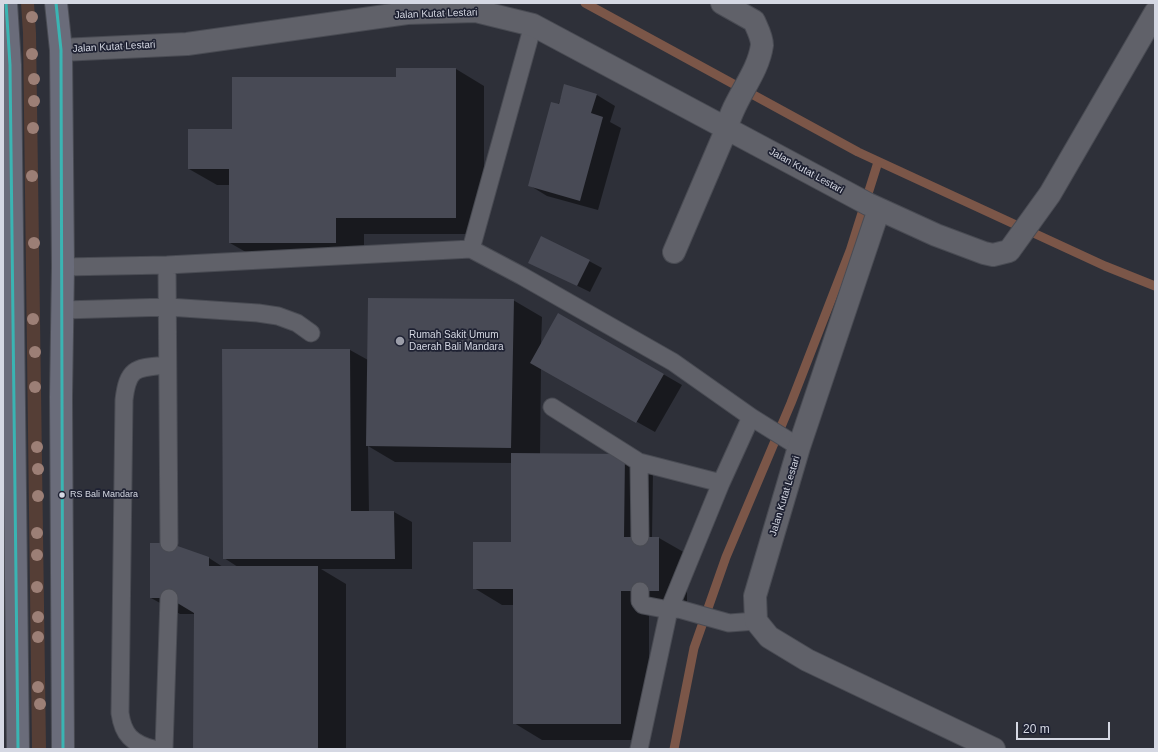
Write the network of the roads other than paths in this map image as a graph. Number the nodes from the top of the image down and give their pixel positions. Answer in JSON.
{"nodes":[{"id":1,"x":6,"y":3,"type":"edge"},
{"id":2,"x":56,"y":3,"type":"edge"},
{"id":3,"x":722,"y":3,"type":"edge"},
{"id":4,"x":409,"y":8,"type":"edge"},
{"id":5,"x":1155,"y":13,"type":"edge"},
{"id":6,"x":533,"y":25,"type":"junction"},
{"id":7,"x":61,"y":50,"type":"junction"},
{"id":8,"x":729,"y":121,"type":"junction"},
{"id":9,"x":873,"y":207,"type":"junction"},
{"id":10,"x":472,"y":249,"type":"junction"},
{"id":11,"x":674,"y":252,"type":"dead end"},
{"id":12,"x":167,"y":265,"type":"junction"},
{"id":13,"x":63,"y":267,"type":"junction"},
{"id":14,"x":168,"y":307,"type":"junction"},
{"id":15,"x":63,"y":310,"type":"junction"},
{"id":16,"x":311,"y":333,"type":"dead end"},
{"id":17,"x":167,"y":365,"type":"junction"},
{"id":18,"x":552,"y":407,"type":"dead end"},
{"id":19,"x":751,"y":417,"type":"junction"},
{"id":20,"x":794,"y":444,"type":"junction"},
{"id":21,"x":639,"y":462,"type":"junction"},
{"id":22,"x":721,"y":483,"type":"junction"},
{"id":23,"x":640,"y":537,"type":"dead end"},
{"id":24,"x":169,"y":543,"type":"dead end"},
{"id":25,"x":640,"y":592,"type":"dead end"},
{"id":26,"x":169,"y":598,"type":"dead end"},
{"id":27,"x":669,"y":610,"type":"junction"},
{"id":28,"x":756,"y":622,"type":"junction"},
{"id":29,"x":18,"y":749,"type":"edge"},
{"id":30,"x":63,"y":749,"type":"edge"},
{"id":31,"x":153,"y":749,"type":"edge"},
{"id":32,"x":164,"y":749,"type":"edge"},
{"id":33,"x":639,"y":749,"type":"edge"},
{"id":34,"x":994,"y":749,"type":"edge"}],
"edges":[{"from":1,"to":29,"type":"highway"},
{"from":2,"to":7,"type":"highway"},
{"from":3,"to":8,"type":"street"},
{"from":4,"to":6,"type":"street","name":"Jalan Kutat Lestari"},
{"from":4,"to":7,"type":"street","name":"Jalan Kutat Lestari"},
{"from":5,"to":9,"type":"street"},
{"from":6,"to":8,"type":"street","name":"Jalan Kutat Lestari"},
{"from":6,"to":10,"type":"lane"},
{"from":7,"to":13,"type":"highway"},
{"from":8,"to":9,"type":"street","name":"Jalan Kutat Lestari"},
{"from":8,"to":11,"type":"street"},
{"from":9,"to":20,"type":"street","name":"Jalan Kutat Lestari"},
{"from":10,"to":12,"type":"lane"},
{"from":10,"to":19,"type":"lane"},
{"from":12,"to":13,"type":"lane"},
{"from":12,"to":14,"type":"lane"},
{"from":13,"to":15,"type":"highway"},
{"from":14,"to":15,"type":"lane"},
{"from":14,"to":16,"type":"lane"},
{"from":14,"to":17,"type":"lane"},
{"from":15,"to":30,"type":"highway"},
{"from":17,"to":24,"type":"lane"},
{"from":17,"to":31,"type":"lane"},
{"from":18,"to":21,"type":"lane"},
{"from":19,"to":20,"type":"lane"},
{"from":19,"to":22,"type":"lane"},
{"from":20,"to":28,"type":"street","name":"Jalan Kutat Lestari"},
{"from":21,"to":22,"type":"lane"},
{"from":21,"to":23,"type":"lane"},
{"from":22,"to":27,"type":"lane"},
{"from":25,"to":27,"type":"lane"},
{"from":26,"to":32,"type":"lane"},
{"from":27,"to":28,"type":"lane"},
{"from":27,"to":33,"type":"lane"},
{"from":28,"to":34,"type":"street"}]}
